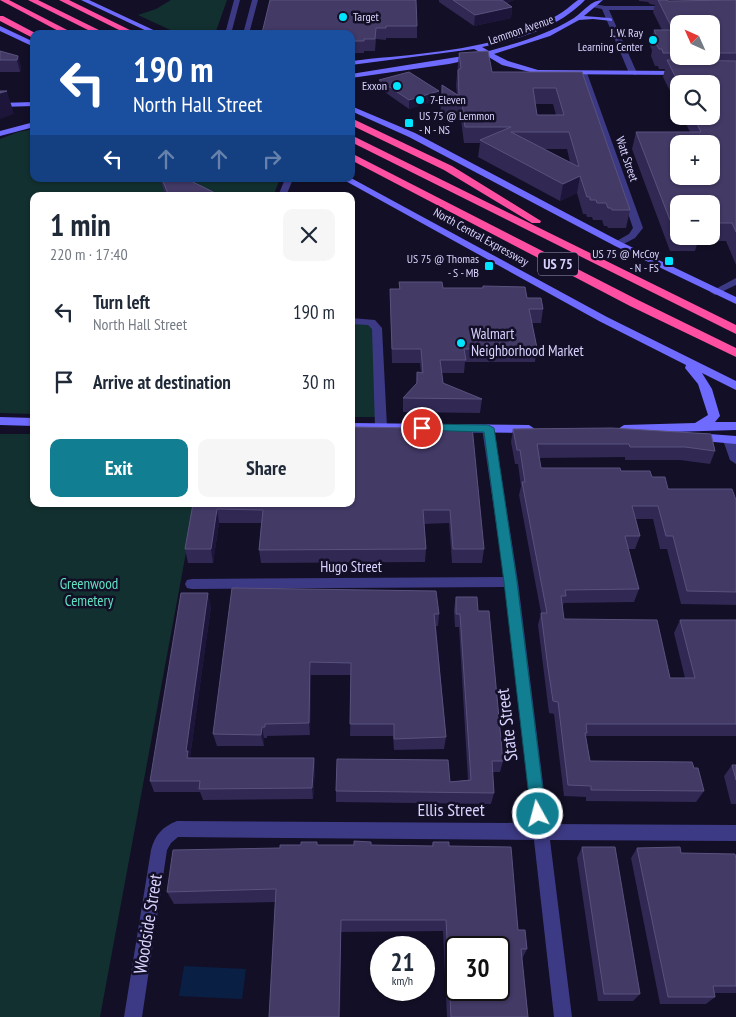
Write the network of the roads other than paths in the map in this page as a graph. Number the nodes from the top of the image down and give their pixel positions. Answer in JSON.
{"nodes":[{"id":1,"x":3,"y":0,"type":"edge"},
{"id":2,"x":32,"y":0,"type":"edge"},
{"id":3,"x":63,"y":0,"type":"edge"},
{"id":4,"x":84,"y":0,"type":"edge"},
{"id":5,"x":600,"y":0,"type":"edge"},
{"id":6,"x":581,"y":1,"type":"edge"},
{"id":7,"x":593,"y":3,"type":"edge"},
{"id":8,"x":235,"y":4,"type":"edge"},
{"id":9,"x":254,"y":4,"type":"edge"},
{"id":10,"x":605,"y":8,"type":"junction"},
{"id":11,"x":681,"y":8,"type":"edge"},
{"id":12,"x":0,"y":18,"type":"edge"},
{"id":13,"x":578,"y":18,"type":"junction"},
{"id":14,"x":610,"y":20,"type":"junction"},
{"id":15,"x":566,"y":26,"type":"junction"},
{"id":16,"x":0,"y":28,"type":"edge"},
{"id":17,"x":63,"y":30,"type":"edge"},
{"id":18,"x":95,"y":30,"type":"edge"},
{"id":19,"x":126,"y":30,"type":"edge"},
{"id":20,"x":150,"y":30,"type":"edge"},
{"id":21,"x":229,"y":30,"type":"edge"},
{"id":22,"x":247,"y":30,"type":"edge"},
{"id":23,"x":30,"y":33,"type":"edge"},
{"id":24,"x":30,"y":43,"type":"edge"},
{"id":25,"x":476,"y":46,"type":"junction"},
{"id":26,"x":487,"y":54,"type":"junction"},
{"id":27,"x":355,"y":63,"type":"edge"},
{"id":28,"x":583,"y":73,"type":"junction"},
{"id":29,"x":633,"y":73,"type":"junction"},
{"id":30,"x":693,"y":73,"type":"edge"},
{"id":31,"x":355,"y":76,"type":"edge"},
{"id":32,"x":30,"y":104,"type":"edge"},
{"id":33,"x":0,"y":105,"type":"edge"},
{"id":34,"x":20,"y":105,"type":"junction"},
{"id":35,"x":30,"y":107,"type":"edge"},
{"id":36,"x":355,"y":110,"type":"edge"},
{"id":37,"x":355,"y":123,"type":"edge"},
{"id":38,"x":30,"y":124,"type":"edge"},
{"id":39,"x":0,"y":134,"type":"edge"},
{"id":40,"x":355,"y":140,"type":"edge"},
{"id":41,"x":355,"y":158,"type":"edge"},
{"id":42,"x":355,"y":168,"type":"edge"},
{"id":43,"x":383,"y":171,"type":"junction"},
{"id":44,"x":352,"y":182,"type":"edge"},
{"id":45,"x":544,"y":235,"type":"junction"},
{"id":46,"x":618,"y":244,"type":"junction"},
{"id":47,"x":736,"y":282,"type":"edge"},
{"id":48,"x":715,"y":292,"type":"junction"},
{"id":49,"x":736,"y":301,"type":"edge"},
{"id":50,"x":355,"y":321,"type":"edge"},
{"id":51,"x":736,"y":330,"type":"edge"},
{"id":52,"x":736,"y":353,"type":"edge"},
{"id":53,"x":674,"y":355,"type":"junction"},
{"id":54,"x":736,"y":386,"type":"edge"},
{"id":55,"x":0,"y":421,"type":"edge"},
{"id":56,"x":30,"y":422,"type":"edge"},
{"id":57,"x":697,"y":425,"type":"junction"},
{"id":58,"x":736,"y":426,"type":"edge"},
{"id":59,"x":355,"y":427,"type":"edge"},
{"id":60,"x":381,"y":428,"type":"junction"},
{"id":61,"x":488,"y":428,"type":"junction"},
{"id":62,"x":538,"y":429,"type":"edge"},
{"id":63,"x":614,"y":429,"type":"edge"},
{"id":64,"x":662,"y":430,"type":"junction"},
{"id":65,"x":733,"y":440,"type":"edge"},
{"id":66,"x":736,"y":460,"type":"edge"},
{"id":67,"x":510,"y":582,"type":"junction"},
{"id":68,"x":192,"y":584,"type":"dead end"},
{"id":69,"x":540,"y":831,"type":"junction"},
{"id":70,"x":736,"y":833,"type":"edge"},
{"id":71,"x":168,"y":834,"type":"joint"},
{"id":72,"x":133,"y":1017,"type":"edge"},
{"id":73,"x":562,"y":1017,"type":"edge"}],
"edges":[{"from":1,"to":17,"type":"highway"},
{"from":2,"to":18,"type":"highway"},
{"from":3,"to":19,"type":"highway"},
{"from":4,"to":20,"type":"main road"},
{"from":5,"to":7,"type":"main road","name":"Lemmon Avenue"},
{"from":6,"to":15,"type":"main road"},
{"from":6,"to":25,"type":"main road","name":"Lemmon Avenue"},
{"from":7,"to":10,"type":"street"},
{"from":7,"to":13,"type":"main road","name":"Lemmon Avenue"},
{"from":8,"to":9,"type":"street"},
{"from":8,"to":21,"type":"street"},
{"from":9,"to":22,"type":"street"},
{"from":10,"to":11,"type":"street"},
{"from":10,"to":14,"type":"street"},
{"from":12,"to":23,"type":"highway"},
{"from":13,"to":14,"type":"main road"},
{"from":13,"to":15,"type":"main road","name":"Lemmon Avenue"},
{"from":14,"to":29,"type":"street"},
{"from":15,"to":26,"type":"main road","name":"Lemmon Avenue"},
{"from":16,"to":24,"type":"main road"},
{"from":25,"to":26,"type":"main road"},
{"from":25,"to":27,"type":"main road","name":"Lemmon Avenue"},
{"from":26,"to":28,"type":"main road"},
{"from":26,"to":31,"type":"main road","name":"Lemmon Avenue"},
{"from":28,"to":29,"type":"main road"},
{"from":28,"to":46,"type":"street","name":"Watt Street"},
{"from":29,"to":30,"type":"main road"},
{"from":32,"to":34,"type":"main road"},
{"from":33,"to":34,"type":"main road"},
{"from":34,"to":35,"type":"main road"},
{"from":36,"to":46,"type":"main road"},
{"from":37,"to":45,"type":"highway"},
{"from":38,"to":39,"type":"main road"},
{"from":40,"to":45,"type":"highway","name":"North Central Expressway","number":"US 75"},
{"from":41,"to":43,"type":"highway","name":"North Central Expressway","number":"US 75"},
{"from":42,"to":43,"type":"highway"},
{"from":43,"to":52,"type":"highway","name":"North Central Expressway","number":"US 75"},
{"from":44,"to":53,"type":"main road","name":"North Central Expressway"},
{"from":45,"to":51,"type":"highway","name":"North Central Expressway","number":"US 75"},
{"from":46,"to":48,"type":"main road"},
{"from":47,"to":48,"type":"street"},
{"from":48,"to":49,"type":"main road"},
{"from":50,"to":60,"type":"street"},
{"from":53,"to":54,"type":"main road","name":"North Central Expressway"},
{"from":53,"to":57,"type":"main road"},
{"from":55,"to":56,"type":"main road"},
{"from":57,"to":58,"type":"main road"},
{"from":57,"to":64,"type":"main road"},
{"from":59,"to":60,"type":"main road"},
{"from":60,"to":61,"type":"main road"},
{"from":61,"to":62,"type":"main road"},
{"from":61,"to":67,"type":"street","name":"State Street"},
{"from":63,"to":64,"type":"main road"},
{"from":64,"to":65,"type":"main road"},
{"from":65,"to":66,"type":"street"},
{"from":67,"to":68,"type":"street","name":"Hugo Street"},
{"from":67,"to":69,"type":"street","name":"State Street"},
{"from":69,"to":70,"type":"street","name":"Ellis Street"},
{"from":69,"to":71,"type":"street","name":"Ellis Street"},
{"from":69,"to":73,"type":"street","name":"State Street"},
{"from":71,"to":72,"type":"street","name":"Woodside Street"}]}
